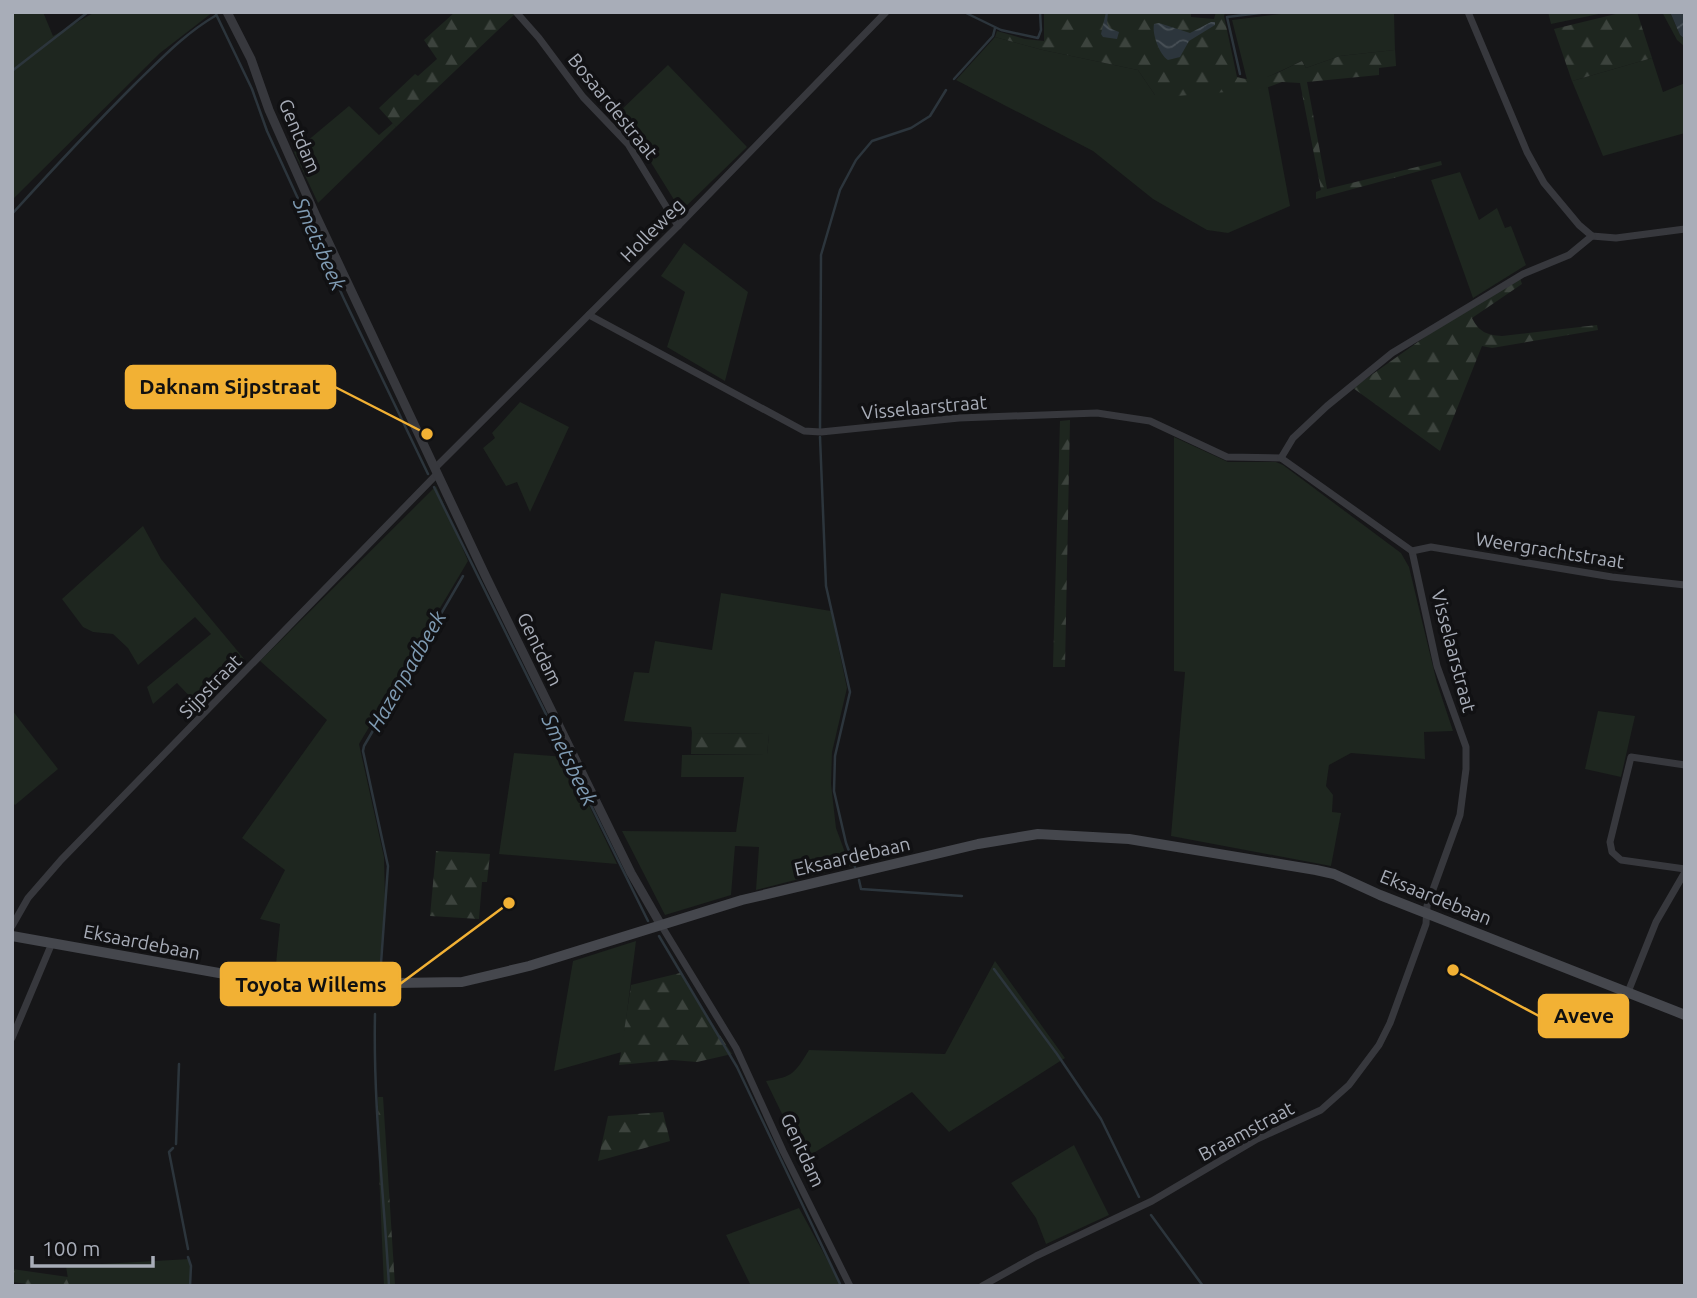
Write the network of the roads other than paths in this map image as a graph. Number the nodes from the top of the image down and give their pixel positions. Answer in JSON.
{"nodes":[{"id":1,"x":227,"y":12,"type":"edge"},
{"id":2,"x":516,"y":12,"type":"edge"},
{"id":3,"x":886,"y":12,"type":"edge"},
{"id":4,"x":1468,"y":12,"type":"edge"},
{"id":5,"x":678,"y":226,"type":"junction"},
{"id":6,"x":1685,"y":229,"type":"edge"},
{"id":7,"x":1592,"y":236,"type":"junction"},
{"id":8,"x":589,"y":315,"type":"junction"},
{"id":9,"x":1281,"y":458,"type":"junction"},
{"id":10,"x":437,"y":470,"type":"junction"},
{"id":11,"x":1412,"y":551,"type":"junction"},
{"id":12,"x":1685,"y":585,"type":"edge"},
{"id":13,"x":1685,"y":765,"type":"edge"},
{"id":14,"x":1685,"y":870,"type":"edge"},
{"id":15,"x":1426,"y":912,"type":"junction"},
{"id":16,"x":661,"y":925,"type":"junction"},
{"id":17,"x":12,"y":926,"type":"edge"},
{"id":18,"x":12,"y":936,"type":"edge"},
{"id":19,"x":52,"y":943,"type":"junction"},
{"id":20,"x":1628,"y":992,"type":"junction"},
{"id":21,"x":1685,"y":1014,"type":"edge"},
{"id":22,"x":12,"y":1038,"type":"edge"},
{"id":23,"x":850,"y":1286,"type":"edge"},
{"id":24,"x":982,"y":1286,"type":"edge"}],
"edges":[{"from":1,"to":10,"type":"street","name":"Gentdam"},
{"from":2,"to":5,"type":"street","name":"Bosaardestraat"},
{"from":3,"to":5,"type":"street","name":"Holleweg"},
{"from":4,"to":7,"type":"street"},
{"from":5,"to":8,"type":"street","name":"Holleweg"},
{"from":6,"to":7,"type":"street"},
{"from":7,"to":9,"type":"street"},
{"from":8,"to":9,"type":"street","name":"Visselaarstraat"},
{"from":8,"to":10,"type":"street","name":"Holleweg"},
{"from":9,"to":11,"type":"street"},
{"from":10,"to":16,"type":"street","name":"Gentdam"},
{"from":10,"to":17,"type":"street","name":"Sijpstraat"},
{"from":11,"to":12,"type":"street","name":"Weergrachtstraat"},
{"from":11,"to":15,"type":"street","name":"Visselaarstraat"},
{"from":13,"to":14,"type":"street"},
{"from":14,"to":20,"type":"street"},
{"from":15,"to":16,"type":"main road","name":"Eksaardebaan"},
{"from":15,"to":20,"type":"main road","name":"Eksaardebaan"},
{"from":15,"to":24,"type":"street","name":"Braamstraat"},
{"from":16,"to":19,"type":"main road","name":"Eksaardebaan"},
{"from":16,"to":23,"type":"street","name":"Gentdam"},
{"from":18,"to":19,"type":"main road","name":"Eksaardebaan"},
{"from":19,"to":22,"type":"street"},
{"from":20,"to":21,"type":"main road","name":"Eksaardebaan"}]}
